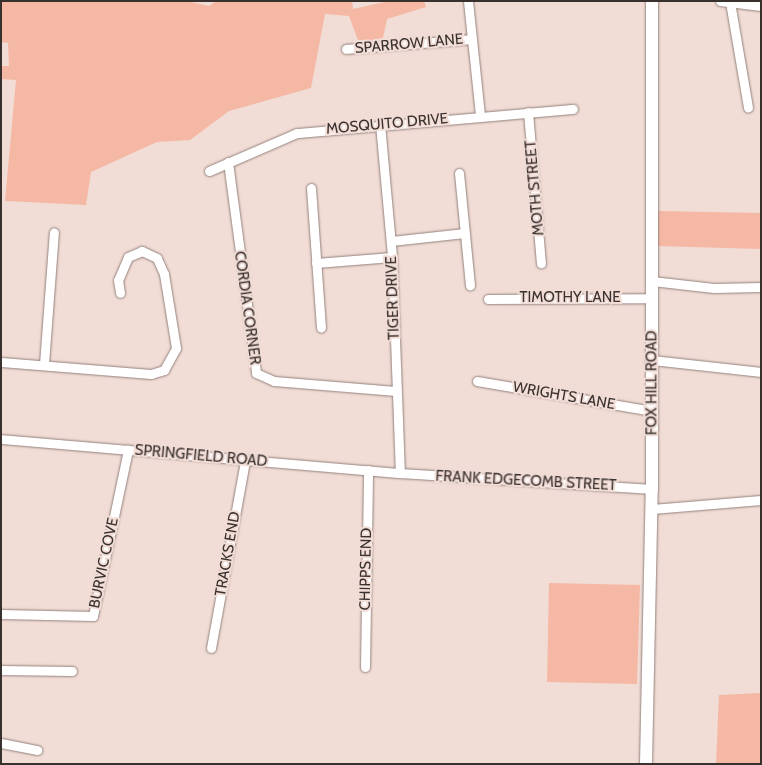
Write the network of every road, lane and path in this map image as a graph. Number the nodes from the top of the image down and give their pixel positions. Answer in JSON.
{"nodes":[{"id":1,"x":468,"y":1,"type":"edge"},
{"id":2,"x":652,"y":1,"type":"edge"},
{"id":3,"x":720,"y":1,"type":"edge"},
{"id":4,"x":730,"y":2,"type":"edge"},
{"id":5,"x":761,"y":6,"type":"edge"},
{"id":6,"x":472,"y":39,"type":"junction"},
{"id":7,"x":346,"y":49,"type":"dead end"},
{"id":8,"x":748,"y":107,"type":"dead end"},
{"id":9,"x":573,"y":109,"type":"dead end"},
{"id":10,"x":528,"y":112,"type":"junction"},
{"id":11,"x":480,"y":116,"type":"junction"},
{"id":12,"x":380,"y":124,"type":"junction"},
{"id":13,"x":228,"y":162,"type":"junction"},
{"id":14,"x":209,"y":171,"type":"dead end"},
{"id":15,"x":459,"y":174,"type":"dead end"},
{"id":16,"x":310,"y":188,"type":"dead end"},
{"id":17,"x":54,"y":232,"type":"dead end"},
{"id":18,"x":465,"y":234,"type":"junction"},
{"id":19,"x":391,"y":241,"type":"junction"},
{"id":20,"x":392,"y":257,"type":"junction"},
{"id":21,"x":316,"y":263,"type":"junction"},
{"id":22,"x":541,"y":263,"type":"dead end"},
{"id":23,"x":652,"y":281,"type":"junction"},
{"id":24,"x":470,"y":285,"type":"dead end"},
{"id":25,"x":761,"y":287,"type":"edge"},
{"id":26,"x":120,"y":293,"type":"dead end"},
{"id":27,"x":488,"y":298,"type":"dead end"},
{"id":28,"x":652,"y":298,"type":"junction"},
{"id":29,"x":321,"y":328,"type":"dead end"},
{"id":30,"x":652,"y":360,"type":"junction"},
{"id":31,"x":1,"y":362,"type":"edge"},
{"id":32,"x":44,"y":364,"type":"junction"},
{"id":33,"x":761,"y":372,"type":"edge"},
{"id":34,"x":477,"y":381,"type":"dead end"},
{"id":35,"x":396,"y":391,"type":"junction"},
{"id":36,"x":652,"y":411,"type":"junction"},
{"id":37,"x":1,"y":439,"type":"edge"},
{"id":38,"x":128,"y":450,"type":"junction"},
{"id":39,"x":245,"y":460,"type":"junction"},
{"id":40,"x":368,"y":470,"type":"junction"},
{"id":41,"x":400,"y":473,"type":"junction"},
{"id":42,"x":652,"y":489,"type":"junction"},
{"id":43,"x":761,"y":500,"type":"edge"},
{"id":44,"x":652,"y":509,"type":"junction"},
{"id":45,"x":1,"y":614,"type":"edge"},
{"id":46,"x":211,"y":648,"type":"dead end"},
{"id":47,"x":365,"y":667,"type":"dead end"},
{"id":48,"x":1,"y":670,"type":"edge"},
{"id":49,"x":72,"y":671,"type":"dead end"},
{"id":50,"x":1,"y":742,"type":"edge"},
{"id":51,"x":37,"y":750,"type":"dead end"},
{"id":52,"x":646,"y":764,"type":"edge"}],
"edges":[{"from":1,"to":6,"type":"street"},
{"from":2,"to":23,"type":"main road","name":"FOX HILL ROAD"},
{"from":3,"to":4,"type":"street"},
{"from":4,"to":5,"type":"street"},
{"from":4,"to":8,"type":"street"},
{"from":6,"to":7,"type":"street","name":"SPARROW LANE"},
{"from":6,"to":11,"type":"street"},
{"from":9,"to":10,"type":"street","name":"MOSQUITO DRIVE"},
{"from":10,"to":11,"type":"street","name":"MOSQUITO DRIVE"},
{"from":10,"to":22,"type":"street","name":"MOTH STREET"},
{"from":11,"to":12,"type":"street","name":"MOSQUITO DRIVE"},
{"from":12,"to":13,"type":"street","name":"MOSQUITO DRIVE"},
{"from":12,"to":19,"type":"street","name":"TIGER DRIVE"},
{"from":13,"to":14,"type":"street","name":"MOSQUITO DRIVE"},
{"from":13,"to":35,"type":"street","name":"CORDIA CORNER"},
{"from":15,"to":18,"type":"street"},
{"from":16,"to":21,"type":"street"},
{"from":17,"to":32,"type":"street"},
{"from":18,"to":19,"type":"street"},
{"from":18,"to":24,"type":"street"},
{"from":19,"to":20,"type":"street","name":"TIGER DRIVE"},
{"from":20,"to":21,"type":"street"},
{"from":20,"to":35,"type":"street","name":"TIGER DRIVE"},
{"from":21,"to":29,"type":"street"},
{"from":23,"to":25,"type":"street"},
{"from":23,"to":28,"type":"main road","name":"FOX HILL ROAD"},
{"from":26,"to":32,"type":"street"},
{"from":27,"to":28,"type":"street","name":"TIMOTHY LANE"},
{"from":28,"to":30,"type":"main road","name":"FOX HILL ROAD"},
{"from":30,"to":33,"type":"street"},
{"from":30,"to":36,"type":"main road","name":"FOX HILL ROAD"},
{"from":31,"to":32,"type":"street"},
{"from":34,"to":36,"type":"street","name":"WRIGHTS LANE"},
{"from":35,"to":41,"type":"street","name":"TIGER DRIVE"},
{"from":36,"to":42,"type":"main road","name":"FOX HILL ROAD"},
{"from":37,"to":38,"type":"street","name":"SPRINGFIELD ROAD"},
{"from":38,"to":39,"type":"street","name":"SPRINGFIELD ROAD"},
{"from":38,"to":45,"type":"street","name":"BURVIC COVE"},
{"from":39,"to":40,"type":"street","name":"SPRINGFIELD ROAD"},
{"from":39,"to":46,"type":"street","name":"TRACKS END"},
{"from":40,"to":41,"type":"street","name":"SPRINGFIELD ROAD"},
{"from":40,"to":47,"type":"street","name":"CHIPPS END"},
{"from":41,"to":42,"type":"street","name":"FRANK EDGECOMB STREET"},
{"from":42,"to":44,"type":"main road","name":"FOX HILL ROAD"},
{"from":43,"to":44,"type":"street"},
{"from":44,"to":52,"type":"main road","name":"FOX HILL ROAD"},
{"from":48,"to":49,"type":"street"},
{"from":50,"to":51,"type":"street"}]}
